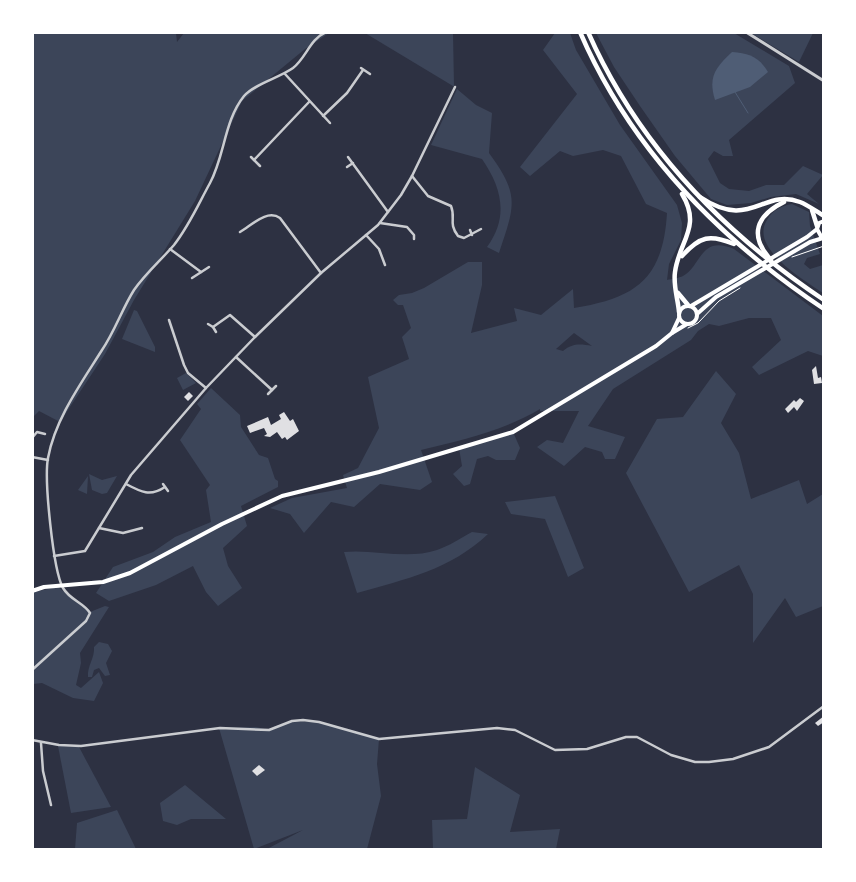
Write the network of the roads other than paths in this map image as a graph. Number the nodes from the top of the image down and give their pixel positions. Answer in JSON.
{"nodes":[{"id":1,"x":326,"y":32,"type":"edge"},
{"id":2,"x":580,"y":32,"type":"edge"},
{"id":3,"x":588,"y":32,"type":"edge"},
{"id":4,"x":746,"y":32,"type":"edge"},
{"id":5,"x":285,"y":74,"type":"junction"},
{"id":6,"x":370,"y":74,"type":"dead end"},
{"id":7,"x":824,"y":82,"type":"edge"},
{"id":8,"x":455,"y":87,"type":"dead end"},
{"id":9,"x":309,"y":102,"type":"junction"},
{"id":10,"x":323,"y":116,"type":"junction"},
{"id":11,"x":330,"y":123,"type":"dead end"},
{"id":12,"x":251,"y":157,"type":"dead end"},
{"id":13,"x":348,"y":157,"type":"dead end"},
{"id":14,"x":254,"y":160,"type":"junction"},
{"id":15,"x":353,"y":164,"type":"junction"},
{"id":16,"x":260,"y":166,"type":"dead end"},
{"id":17,"x":347,"y":167,"type":"dead end"},
{"id":18,"x":412,"y":176,"type":"junction"},
{"id":19,"x":678,"y":186,"type":"junction"},
{"id":20,"x":693,"y":192,"type":"junction"},
{"id":21,"x":786,"y":201,"type":"junction"},
{"id":22,"x":812,"y":210,"type":"junction"},
{"id":23,"x":388,"y":212,"type":"junction"},
{"id":24,"x":824,"y":216,"type":"edge"},
{"id":25,"x":824,"y":221,"type":"edge"},
{"id":26,"x":379,"y":223,"type":"junction"},
{"id":27,"x":817,"y":228,"type":"junction"},
{"id":28,"x":481,"y":229,"type":"dead end"},
{"id":29,"x":470,"y":230,"type":"dead end"},
{"id":30,"x":240,"y":232,"type":"dead end"},
{"id":31,"x":366,"y":235,"type":"junction"},
{"id":32,"x":472,"y":235,"type":"junction"},
{"id":33,"x":823,"y":238,"type":"edge"},
{"id":34,"x":414,"y":239,"type":"dead end"},
{"id":35,"x":740,"y":247,"type":"junction"},
{"id":36,"x":170,"y":249,"type":"junction"},
{"id":37,"x":785,"y":255,"type":"junction"},
{"id":38,"x":680,"y":257,"type":"junction"},
{"id":39,"x":385,"y":265,"type":"dead end"},
{"id":40,"x":209,"y":267,"type":"dead end"},
{"id":41,"x":778,"y":268,"type":"junction"},
{"id":42,"x":757,"y":271,"type":"junction"},
{"id":43,"x":200,"y":272,"type":"junction"},
{"id":44,"x":320,"y":273,"type":"junction"},
{"id":45,"x":192,"y":278,"type":"dead end"},
{"id":46,"x":676,"y":290,"type":"junction"},
{"id":47,"x":824,"y":300,"type":"edge"},
{"id":48,"x":689,"y":306,"type":"junction"},
{"id":49,"x":824,"y":309,"type":"edge"},
{"id":50,"x":679,"y":312,"type":"junction"},
{"id":51,"x":697,"y":314,"type":"junction"},
{"id":52,"x":679,"y":318,"type":"junction"},
{"id":53,"x":168,"y":320,"type":"dead end"},
{"id":54,"x":208,"y":324,"type":"dead end"},
{"id":55,"x":687,"y":324,"type":"junction"},
{"id":56,"x":213,"y":327,"type":"junction"},
{"id":57,"x":216,"y":332,"type":"dead end"},
{"id":58,"x":672,"y":333,"type":"junction"},
{"id":59,"x":255,"y":337,"type":"junction"},
{"id":60,"x":236,"y":357,"type":"junction"},
{"id":61,"x":276,"y":386,"type":"dead end"},
{"id":62,"x":206,"y":388,"type":"junction"},
{"id":63,"x":272,"y":390,"type":"junction"},
{"id":64,"x":268,"y":394,"type":"dead end"},
{"id":65,"x":45,"y":434,"type":"dead end"},
{"id":66,"x":32,"y":438,"type":"edge"},
{"id":67,"x":32,"y":457,"type":"edge"},
{"id":68,"x":48,"y":460,"type":"junction"},
{"id":69,"x":125,"y":484,"type":"junction"},
{"id":70,"x":162,"y":484,"type":"dead end"},
{"id":71,"x":165,"y":487,"type":"junction"},
{"id":72,"x":168,"y":491,"type":"dead end"},
{"id":73,"x":99,"y":528,"type":"junction"},
{"id":74,"x":142,"y":528,"type":"dead end"},
{"id":75,"x":54,"y":556,"type":"junction"},
{"id":76,"x":62,"y":586,"type":"junction"},
{"id":77,"x":32,"y":591,"type":"edge"},
{"id":78,"x":32,"y":670,"type":"edge"},
{"id":79,"x":824,"y":706,"type":"edge"},
{"id":80,"x":32,"y":740,"type":"edge"},
{"id":81,"x":41,"y":743,"type":"junction"},
{"id":82,"x":51,"y":805,"type":"dead end"}],
"edges":[{"from":1,"to":5,"type":"street"},
{"from":2,"to":19,"type":"highway"},
{"from":3,"to":20,"type":"highway"},
{"from":4,"to":7,"type":"street"},
{"from":5,"to":9,"type":"street"},
{"from":5,"to":36,"type":"street"},
{"from":6,"to":10,"type":"street"},
{"from":8,"to":18,"type":"street"},
{"from":9,"to":10,"type":"street"},
{"from":9,"to":14,"type":"street"},
{"from":10,"to":11,"type":"street"},
{"from":12,"to":14,"type":"street"},
{"from":13,"to":15,"type":"street"},
{"from":14,"to":16,"type":"street"},
{"from":15,"to":17,"type":"street"},
{"from":15,"to":23,"type":"street"},
{"from":18,"to":23,"type":"street"},
{"from":18,"to":32,"type":"street"},
{"from":19,"to":35,"type":"highway"},
{"from":19,"to":38,"type":"highway"},
{"from":20,"to":21,"type":"highway"},
{"from":20,"to":41,"type":"highway"},
{"from":21,"to":22,"type":"highway"},
{"from":21,"to":41,"type":"highway"},
{"from":22,"to":24,"type":"highway"},
{"from":22,"to":27,"type":"highway"},
{"from":23,"to":26,"type":"street"},
{"from":25,"to":27,"type":"main road"},
{"from":26,"to":31,"type":"street"},
{"from":26,"to":34,"type":"street"},
{"from":27,"to":33,"type":"main road"},
{"from":27,"to":37,"type":"main road"},
{"from":28,"to":32,"type":"street"},
{"from":29,"to":32,"type":"street"},
{"from":30,"to":44,"type":"street"},
{"from":31,"to":39,"type":"street"},
{"from":31,"to":44,"type":"street"},
{"from":33,"to":37,"type":"main road"},
{"from":35,"to":38,"type":"highway"},
{"from":35,"to":49,"type":"highway"},
{"from":36,"to":43,"type":"street"},
{"from":36,"to":68,"type":"street"},
{"from":37,"to":42,"type":"main road"},
{"from":38,"to":46,"type":"highway"},
{"from":40,"to":43,"type":"street"},
{"from":41,"to":47,"type":"highway"},
{"from":42,"to":48,"type":"main road"},
{"from":42,"to":51,"type":"main road"},
{"from":43,"to":45,"type":"street"},
{"from":44,"to":59,"type":"street"},
{"from":46,"to":48,"type":"highway"},
{"from":46,"to":50,"type":"highway"},
{"from":48,"to":50,"type":"main road"},
{"from":48,"to":51,"type":"main road"},
{"from":50,"to":52,"type":"main road"},
{"from":51,"to":55,"type":"main road"},
{"from":52,"to":55,"type":"main road"},
{"from":52,"to":58,"type":"main road"},
{"from":53,"to":62,"type":"street"},
{"from":54,"to":56,"type":"street"},
{"from":55,"to":58,"type":"main road"},
{"from":56,"to":57,"type":"street"},
{"from":56,"to":59,"type":"street"},
{"from":58,"to":76,"type":"main road"},
{"from":59,"to":60,"type":"street"},
{"from":60,"to":62,"type":"street"},
{"from":60,"to":63,"type":"street"},
{"from":61,"to":63,"type":"street"},
{"from":62,"to":69,"type":"street"},
{"from":63,"to":64,"type":"street"},
{"from":65,"to":66,"type":"street"},
{"from":67,"to":68,"type":"street"},
{"from":68,"to":75,"type":"street"},
{"from":69,"to":71,"type":"street"},
{"from":69,"to":73,"type":"street"},
{"from":70,"to":71,"type":"street"},
{"from":71,"to":72,"type":"street"},
{"from":73,"to":74,"type":"street"},
{"from":73,"to":75,"type":"street"},
{"from":75,"to":76,"type":"street"},
{"from":76,"to":77,"type":"main road"},
{"from":76,"to":78,"type":"street"},
{"from":79,"to":81,"type":"street"},
{"from":80,"to":81,"type":"street"},
{"from":81,"to":82,"type":"street"}]}
